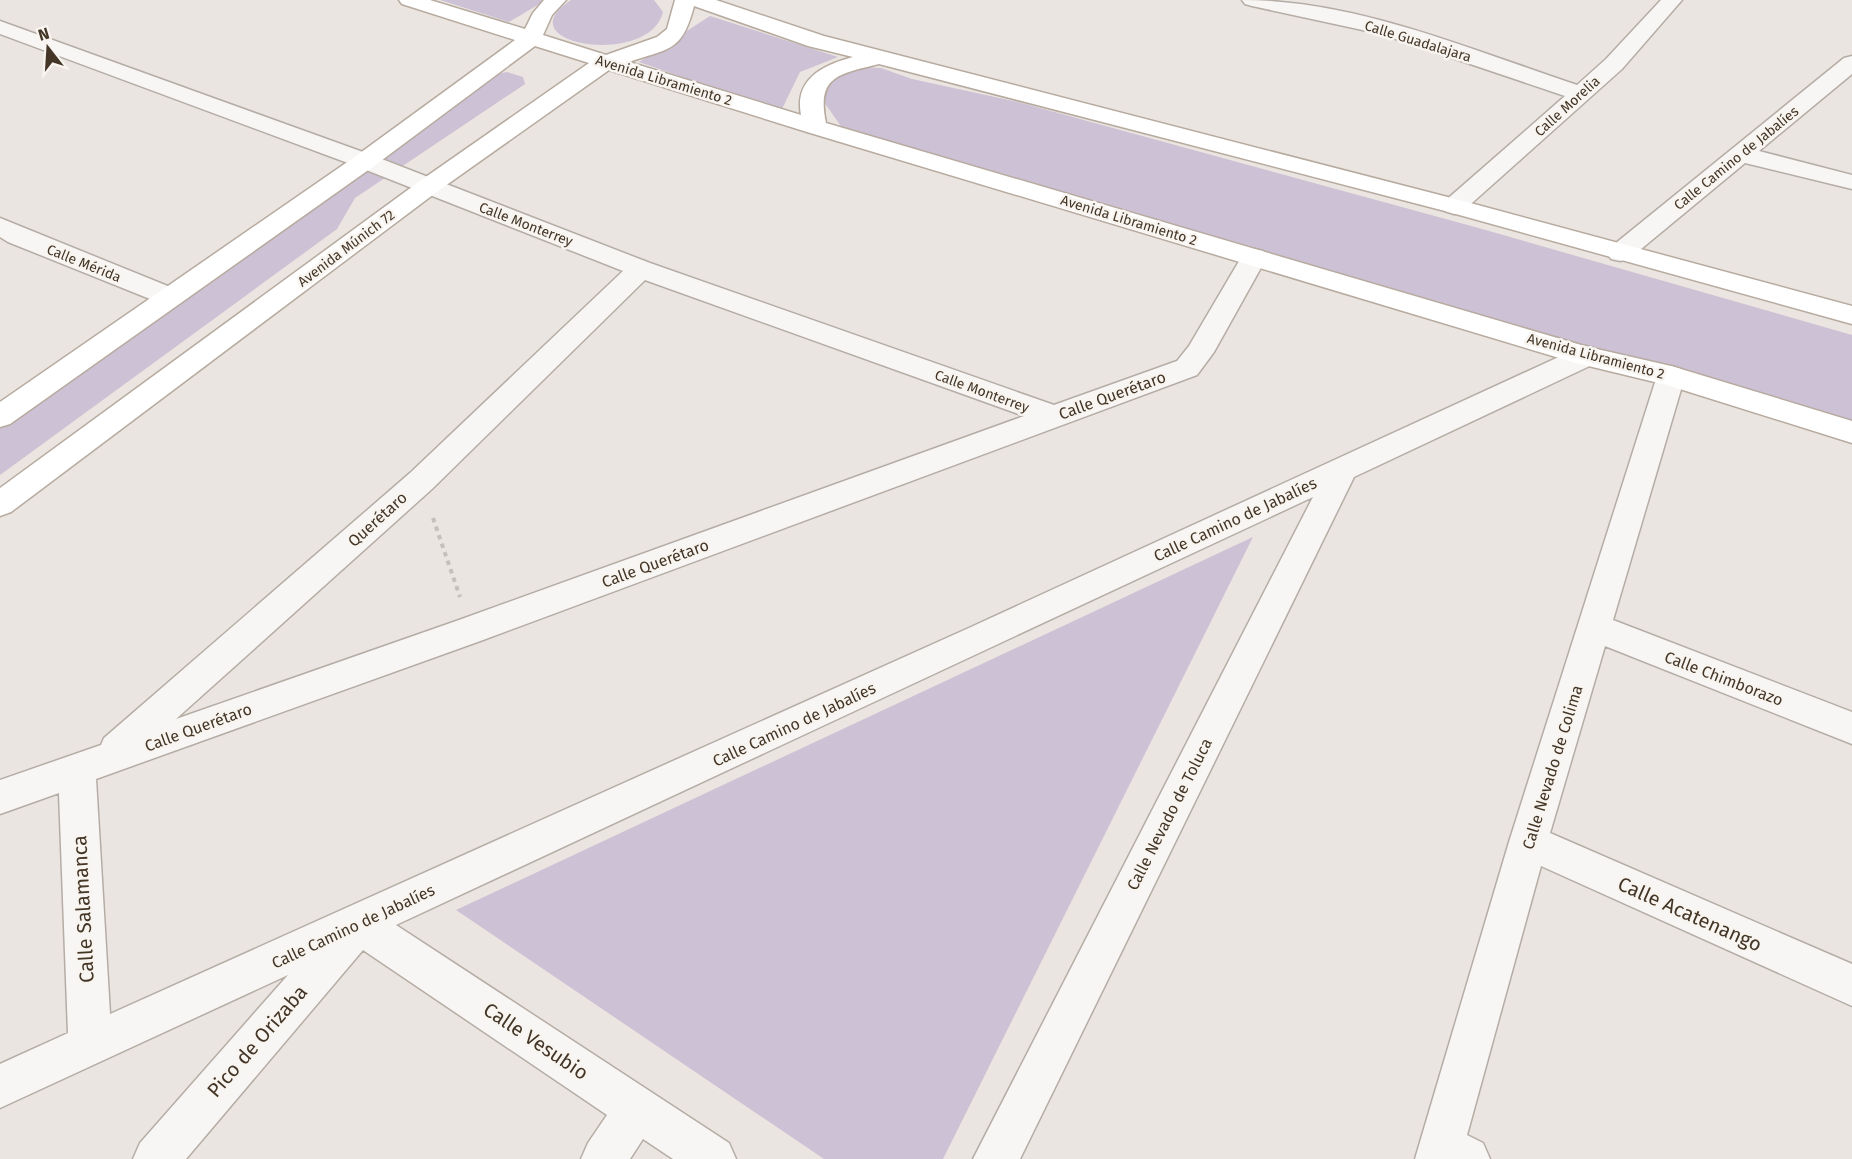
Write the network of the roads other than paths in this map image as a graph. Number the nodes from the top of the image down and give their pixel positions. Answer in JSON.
{"nodes":[{"id":1,"x":409,"y":0,"type":"edge"},
{"id":2,"x":556,"y":0,"type":"edge"},
{"id":3,"x":685,"y":0,"type":"edge"},
{"id":4,"x":696,"y":0,"type":"edge"},
{"id":5,"x":1252,"y":0,"type":"edge"},
{"id":6,"x":1672,"y":0,"type":"edge"},
{"id":7,"x":0,"y":27,"type":"edge"},
{"id":8,"x":531,"y":39,"type":"junction"},
{"id":9,"x":877,"y":58,"type":"junction"},
{"id":10,"x":606,"y":62,"type":"junction"},
{"id":11,"x":1852,"y":63,"type":"edge"},
{"id":12,"x":1841,"y":85,"type":"edge"},
{"id":13,"x":1581,"y":94,"type":"junction"},
{"id":14,"x":815,"y":127,"type":"junction"},
{"id":15,"x":1740,"y":154,"type":"junction"},
{"id":16,"x":365,"y":161,"type":"junction"},
{"id":17,"x":1852,"y":182,"type":"edge"},
{"id":18,"x":429,"y":186,"type":"junction"},
{"id":19,"x":1454,"y":206,"type":"junction"},
{"id":20,"x":0,"y":226,"type":"edge"},
{"id":21,"x":1620,"y":253,"type":"junction"},
{"id":22,"x":1254,"y":257,"type":"junction"},
{"id":23,"x":641,"y":269,"type":"junction"},
{"id":24,"x":170,"y":297,"type":"junction"},
{"id":25,"x":1852,"y":315,"type":"edge"},
{"id":26,"x":1586,"y":356,"type":"junction"},
{"id":27,"x":1671,"y":376,"type":"junction"},
{"id":28,"x":1053,"y":416,"type":"junction"},
{"id":29,"x":0,"y":417,"type":"edge"},
{"id":30,"x":1852,"y":432,"type":"edge"},
{"id":31,"x":1343,"y":468,"type":"junction"},
{"id":32,"x":0,"y":504,"type":"edge"},
{"id":33,"x":1596,"y":628,"type":"junction"},
{"id":34,"x":1852,"y":728,"type":"edge"},
{"id":35,"x":91,"y":766,"type":"junction"},
{"id":36,"x":0,"y":797,"type":"edge"},
{"id":37,"x":1528,"y":842,"type":"junction"},
{"id":38,"x":359,"y":924,"type":"junction"},
{"id":39,"x":1852,"y":985,"type":"edge"},
{"id":40,"x":90,"y":1046,"type":"junction"},
{"id":41,"x":0,"y":1086,"type":"edge"},
{"id":42,"x":638,"y":1109,"type":"junction"},
{"id":43,"x":1449,"y":1155,"type":"edge"},
{"id":44,"x":156,"y":1159,"type":"edge"},
{"id":45,"x":604,"y":1159,"type":"edge"},
{"id":46,"x":713,"y":1159,"type":"edge"},
{"id":47,"x":996,"y":1159,"type":"edge"}],
"edges":[{"from":1,"to":8,"type":"main road","name":"Avenida Libramiento 2"},
{"from":2,"to":8,"type":"main road"},
{"from":3,"to":10,"type":"main road","name":"Avenida Múnich 72"},
{"from":4,"to":9,"type":"main road"},
{"from":5,"to":13,"type":"street","name":"Calle Guadalajara"},
{"from":6,"to":13,"type":"street","name":"Calle Morelia"},
{"from":7,"to":16,"type":"street","name":"Calle Monterrey"},
{"from":8,"to":10,"type":"main road","name":"Avenida Libramiento 2"},
{"from":8,"to":16,"type":"main road"},
{"from":9,"to":14,"type":"main road"},
{"from":9,"to":19,"type":"main road"},
{"from":10,"to":14,"type":"main road","name":"Avenida Libramiento 2"},
{"from":10,"to":18,"type":"main road","name":"Avenida Múnich 72"},
{"from":11,"to":12,"type":"street","name":"Calle Camino de Jabalíes"},
{"from":12,"to":15,"type":"street","name":"Calle Camino de Jabalíes"},
{"from":13,"to":19,"type":"street","name":"Calle Morelia"},
{"from":14,"to":22,"type":"main road","name":"Avenida Libramiento 2"},
{"from":15,"to":17,"type":"street"},
{"from":15,"to":21,"type":"street","name":"Calle Camino de Jabalíes"},
{"from":16,"to":18,"type":"street","name":"Calle Monterrey"},
{"from":16,"to":24,"type":"main road"},
{"from":18,"to":23,"type":"street","name":"Calle Monterrey"},
{"from":18,"to":32,"type":"main road","name":"Avenida Múnich 72"},
{"from":19,"to":21,"type":"main road"},
{"from":20,"to":24,"type":"street","name":"Calle Mérida"},
{"from":21,"to":25,"type":"main road"},
{"from":22,"to":26,"type":"main road","name":"Avenida Libramiento 2"},
{"from":22,"to":28,"type":"street","name":"Calle Querétaro"},
{"from":23,"to":28,"type":"street","name":"Calle Monterrey"},
{"from":23,"to":35,"type":"street","name":"Querétaro"},
{"from":24,"to":29,"type":"main road"},
{"from":26,"to":27,"type":"main road","name":"Avenida Libramiento 2"},
{"from":26,"to":31,"type":"street","name":"Calle Camino de Jabalíes"},
{"from":27,"to":30,"type":"main road","name":"Avenida Libramiento 2"},
{"from":27,"to":33,"type":"street","name":"Calle Nevado de Colima"},
{"from":28,"to":35,"type":"street","name":"Calle Querétaro"},
{"from":31,"to":38,"type":"street","name":"Calle Camino de Jabalíes"},
{"from":31,"to":47,"type":"street","name":"Calle Nevado de Toluca"},
{"from":33,"to":34,"type":"street","name":"Calle Chimborazo"},
{"from":33,"to":37,"type":"street","name":"Calle Nevado de Colima"},
{"from":35,"to":36,"type":"street","name":"Calle Querétaro"},
{"from":35,"to":40,"type":"street","name":"Calle Salamanca"},
{"from":37,"to":39,"type":"street","name":"Calle Acatenango"},
{"from":37,"to":43,"type":"street","name":"Calle Nevado de Colima"},
{"from":38,"to":40,"type":"street","name":"Calle Camino de Jabalíes"},
{"from":38,"to":42,"type":"street","name":"Calle Vesubio"},
{"from":38,"to":44,"type":"street","name":"Pico de Orizaba"},
{"from":40,"to":41,"type":"street","name":"Calle Camino de Jabalíes"},
{"from":42,"to":45,"type":"street"},
{"from":42,"to":46,"type":"street","name":"Calle Vesubio"}]}
